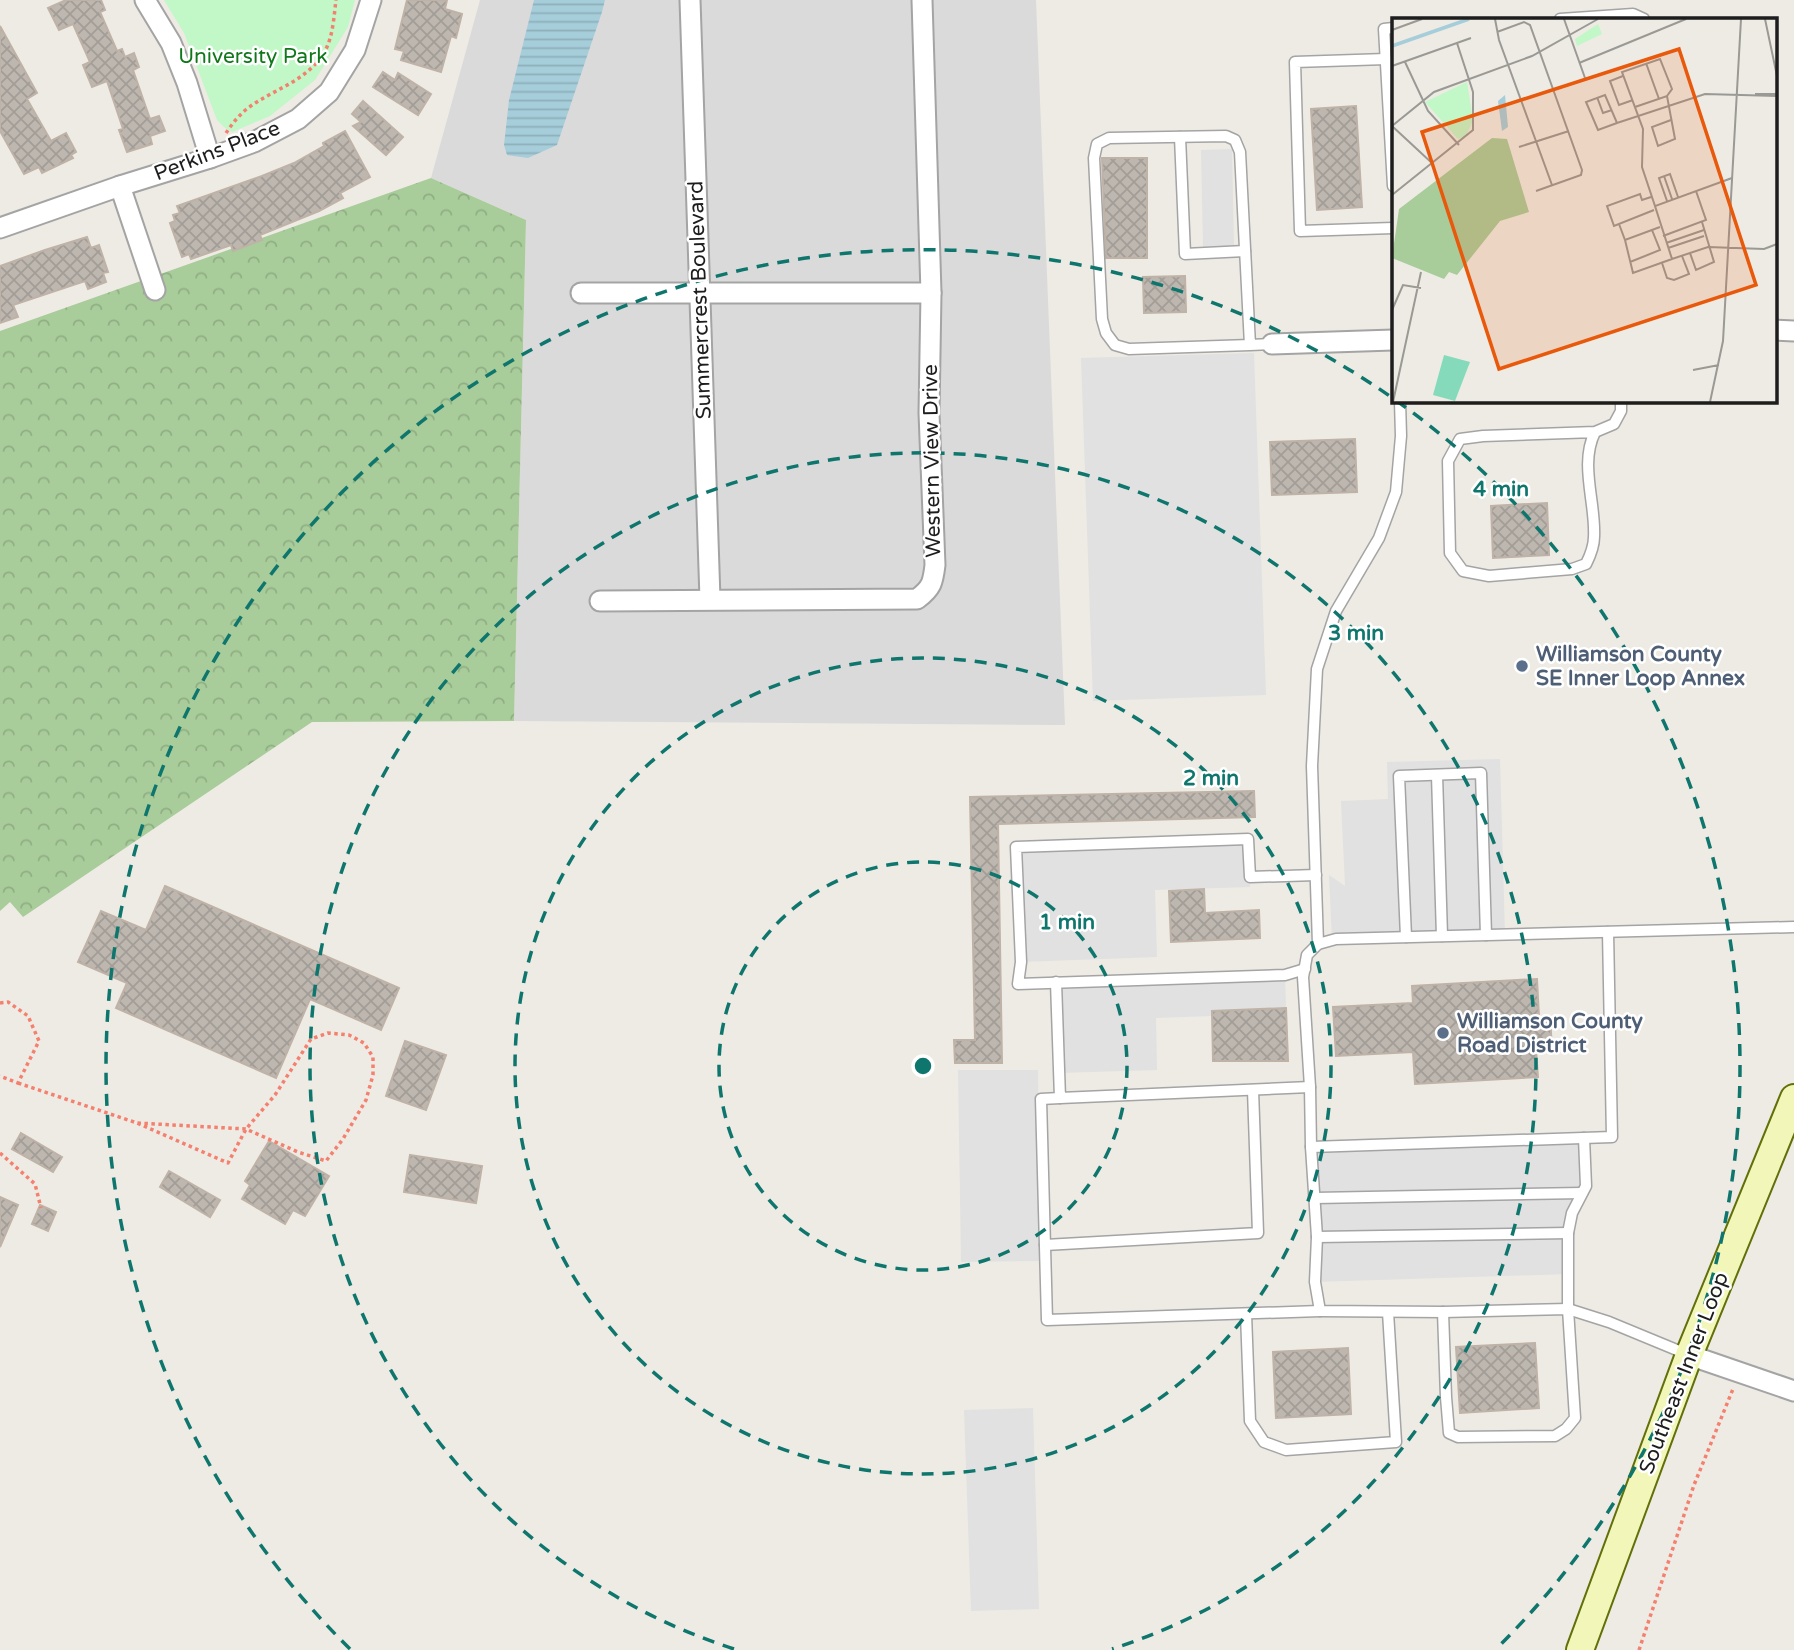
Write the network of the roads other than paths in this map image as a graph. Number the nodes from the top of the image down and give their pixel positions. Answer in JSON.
{"nodes":[{"id":1,"x":145,"y":0,"type":"edge"},
{"id":2,"x":371,"y":0,"type":"edge"},
{"id":3,"x":690,"y":0,"type":"edge"},
{"id":4,"x":922,"y":0,"type":"edge"},
{"id":5,"x":1578,"y":18,"type":"edge"},
{"id":6,"x":1641,"y":18,"type":"edge"},
{"id":7,"x":1392,"y":28,"type":"edge"},
{"id":8,"x":1386,"y":59,"type":"junction"},
{"id":9,"x":1180,"y":137,"type":"junction"},
{"id":10,"x":210,"y":158,"type":"junction"},
{"id":11,"x":1392,"y":168,"type":"edge"},
{"id":12,"x":120,"y":187,"type":"junction"},
{"id":13,"x":3,"y":222,"type":"edge"},
{"id":14,"x":1392,"y":228,"type":"edge"},
{"id":15,"x":1245,"y":251,"type":"junction"},
{"id":16,"x":155,"y":290,"type":"dead end"},
{"id":17,"x":581,"y":293,"type":"dead end"},
{"id":18,"x":699,"y":293,"type":"junction"},
{"id":19,"x":931,"y":293,"type":"junction"},
{"id":20,"x":1776,"y":330,"type":"edge"},
{"id":21,"x":1794,"y":331,"type":"edge"},
{"id":22,"x":1392,"y":340,"type":"edge"},
{"id":23,"x":1272,"y":344,"type":"joint"},
{"id":24,"x":1250,"y":345,"type":"junction"},
{"id":25,"x":1400,"y":402,"type":"edge"},
{"id":26,"x":1621,"y":402,"type":"edge"},
{"id":27,"x":1595,"y":432,"type":"junction"},
{"id":28,"x":710,"y":600,"type":"junction"},
{"id":29,"x":600,"y":601,"type":"dead end"},
{"id":30,"x":1437,"y":775,"type":"junction"},
{"id":31,"x":1315,"y":875,"type":"junction"},
{"id":32,"x":1794,"y":927,"type":"edge"},
{"id":33,"x":1608,"y":932,"type":"junction"},
{"id":34,"x":1486,"y":935,"type":"junction"},
{"id":35,"x":1442,"y":936,"type":"junction"},
{"id":36,"x":1406,"y":937,"type":"junction"},
{"id":37,"x":1318,"y":944,"type":"junction"},
{"id":38,"x":1304,"y":969,"type":"junction"},
{"id":39,"x":1056,"y":982,"type":"junction"},
{"id":40,"x":1310,"y":1087,"type":"junction"},
{"id":41,"x":1253,"y":1090,"type":"junction"},
{"id":42,"x":1060,"y":1098,"type":"junction"},
{"id":43,"x":1794,"y":1098,"type":"edge"},
{"id":44,"x":1584,"y":1138,"type":"junction"},
{"id":45,"x":1311,"y":1147,"type":"junction"},
{"id":46,"x":1583,"y":1193,"type":"junction"},
{"id":47,"x":1315,"y":1198,"type":"junction"},
{"id":48,"x":1568,"y":1233,"type":"junction"},
{"id":49,"x":1317,"y":1237,"type":"junction"},
{"id":50,"x":1045,"y":1245,"type":"junction"},
{"id":51,"x":1569,"y":1309,"type":"junction"},
{"id":52,"x":1320,"y":1311,"type":"junction"},
{"id":53,"x":1388,"y":1312,"type":"junction"},
{"id":54,"x":1443,"y":1312,"type":"junction"},
{"id":55,"x":1246,"y":1314,"type":"junction"},
{"id":56,"x":1689,"y":1354,"type":"junction"},
{"id":57,"x":1794,"y":1391,"type":"edge"},
{"id":58,"x":1580,"y":1650,"type":"edge"}],
"edges":[{"from":1,"to":10,"type":"street"},
{"from":2,"to":10,"type":"street","name":"Perkins Place"},
{"from":3,"to":18,"type":"street","name":"Summercrest Boulevard"},
{"from":4,"to":19,"type":"street","name":"Western View Drive"},
{"from":5,"to":6,"type":"lane"},
{"from":7,"to":8,"type":"lane"},
{"from":8,"to":11,"type":"lane"},
{"from":8,"to":14,"type":"lane"},
{"from":9,"to":15,"type":"lane"},
{"from":9,"to":15,"type":"lane"},
{"from":9,"to":24,"type":"lane"},
{"from":10,"to":12,"type":"street","name":"Perkins Place"},
{"from":12,"to":13,"type":"street","name":"Perkins Place"},
{"from":12,"to":16,"type":"street"},
{"from":15,"to":24,"type":"lane"},
{"from":17,"to":18,"type":"street"},
{"from":18,"to":19,"type":"street"},
{"from":18,"to":28,"type":"street","name":"Summercrest Boulevard"},
{"from":19,"to":28,"type":"street","name":"Western View Drive"},
{"from":20,"to":21,"type":"street"},
{"from":22,"to":23,"type":"street"},
{"from":23,"to":24,"type":"lane"},
{"from":25,"to":31,"type":"lane"},
{"from":26,"to":27,"type":"lane"},
{"from":27,"to":27,"type":"lane"},
{"from":28,"to":29,"type":"street","name":"Western View Drive"},
{"from":30,"to":34,"type":"lane"},
{"from":30,"to":35,"type":"lane"},
{"from":30,"to":36,"type":"lane"},
{"from":31,"to":37,"type":"lane"},
{"from":31,"to":39,"type":"lane"},
{"from":32,"to":33,"type":"lane"},
{"from":33,"to":34,"type":"lane"},
{"from":33,"to":44,"type":"lane"},
{"from":34,"to":35,"type":"lane"},
{"from":35,"to":36,"type":"lane"},
{"from":36,"to":37,"type":"lane"},
{"from":37,"to":38,"type":"lane"},
{"from":38,"to":39,"type":"lane"},
{"from":38,"to":40,"type":"lane"},
{"from":39,"to":42,"type":"lane"},
{"from":40,"to":41,"type":"lane"},
{"from":40,"to":45,"type":"lane"},
{"from":41,"to":42,"type":"lane"},
{"from":41,"to":50,"type":"lane"},
{"from":42,"to":50,"type":"lane"},
{"from":43,"to":56,"type":"main road","name":"Southeast Inner Loop"},
{"from":44,"to":45,"type":"lane"},
{"from":44,"to":46,"type":"lane"},
{"from":45,"to":47,"type":"lane"},
{"from":46,"to":47,"type":"lane"},
{"from":46,"to":48,"type":"lane"},
{"from":47,"to":49,"type":"lane"},
{"from":48,"to":49,"type":"lane"},
{"from":48,"to":51,"type":"lane"},
{"from":49,"to":52,"type":"lane"},
{"from":50,"to":55,"type":"lane"},
{"from":51,"to":54,"type":"lane"},
{"from":51,"to":54,"type":"lane"},
{"from":51,"to":56,"type":"lane"},
{"from":52,"to":53,"type":"lane"},
{"from":52,"to":55,"type":"lane"},
{"from":53,"to":54,"type":"lane"},
{"from":53,"to":55,"type":"lane"},
{"from":56,"to":57,"type":"street"},
{"from":56,"to":58,"type":"main road","name":"Southeast Inner Loop"}]}
